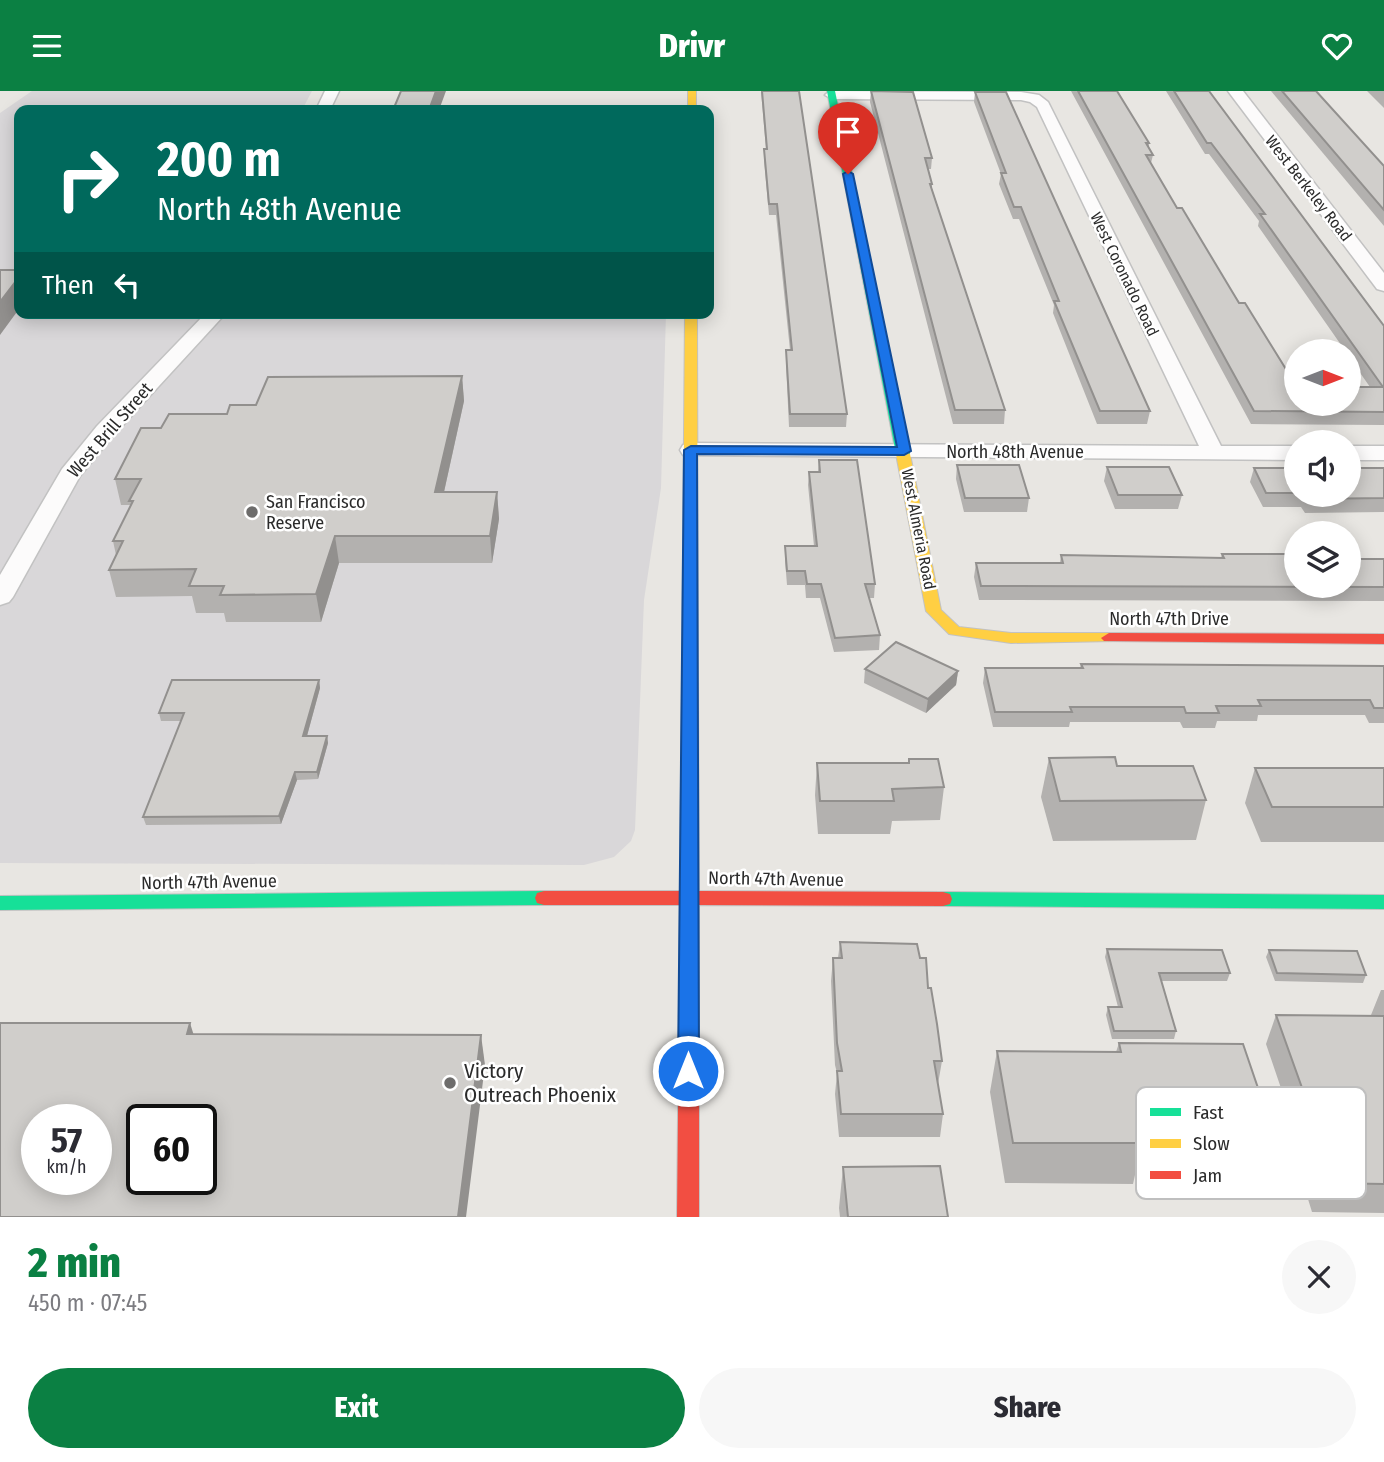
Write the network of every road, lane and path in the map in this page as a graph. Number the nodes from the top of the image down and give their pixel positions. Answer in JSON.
{"nodes":[{"id":1,"x":1235,"y":91,"type":"edge"},
{"id":2,"x":831,"y":93,"type":"edge"},
{"id":3,"x":1034,"y":98,"type":"joint"},
{"id":4,"x":1384,"y":285,"type":"edge"},
{"id":5,"x":212,"y":319,"type":"edge"},
{"id":6,"x":691,"y":319,"type":"edge"},
{"id":7,"x":691,"y":450,"type":"junction"},
{"id":8,"x":904,"y":451,"type":"junction"},
{"id":9,"x":1213,"y":453,"type":"junction"},
{"id":10,"x":1284,"y":453,"type":"edge"},
{"id":11,"x":1361,"y":453,"type":"edge"},
{"id":12,"x":1384,"y":453,"type":"edge"},
{"id":13,"x":0,"y":597,"type":"edge"},
{"id":14,"x":954,"y":631,"type":"joint"},
{"id":15,"x":1384,"y":639,"type":"edge"},
{"id":16,"x":689,"y":897,"type":"junction"},
{"id":17,"x":1384,"y":902,"type":"edge"},
{"id":18,"x":0,"y":903,"type":"edge"},
{"id":19,"x":688,"y":1217,"type":"edge"}],
"edges":[{"from":1,"to":4,"type":"street","name":"West Berkeley Road"},
{"from":2,"to":3,"type":"street"},
{"from":2,"to":8,"type":"street","name":"West Almeria Road"},
{"from":3,"to":9,"type":"street","name":"West Coronado Road"},
{"from":5,"to":13,"type":"street","name":"West Brill Street"},
{"from":6,"to":7,"type":"street"},
{"from":7,"to":8,"type":"street","name":"North 48th Avenue"},
{"from":7,"to":16,"type":"street"},
{"from":8,"to":9,"type":"street","name":"North 48th Avenue"},
{"from":8,"to":14,"type":"street","name":"West Almeria Road"},
{"from":9,"to":10,"type":"street","name":"North 48th Avenue"},
{"from":11,"to":12,"type":"street"},
{"from":14,"to":15,"type":"street","name":"North 47th Drive"},
{"from":16,"to":17,"type":"street","name":"North 47th Avenue"},
{"from":16,"to":18,"type":"street","name":"North 47th Avenue"},
{"from":16,"to":19,"type":"street"}]}
